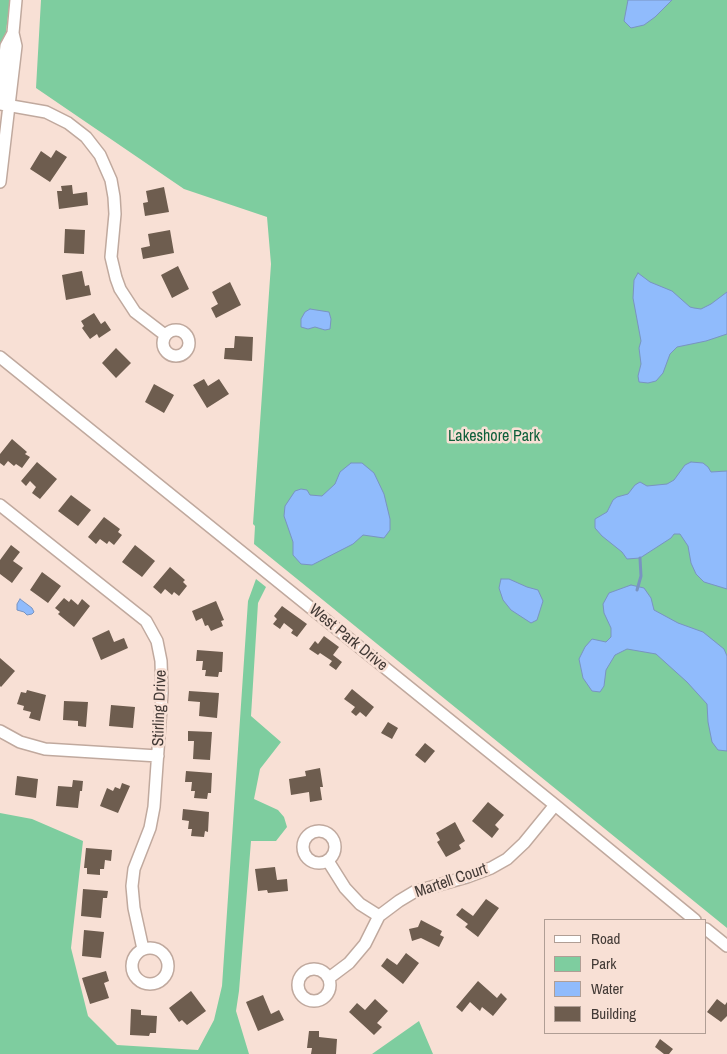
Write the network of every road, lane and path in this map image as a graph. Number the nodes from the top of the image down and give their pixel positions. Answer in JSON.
{"nodes":[{"id":1,"x":16,"y":0,"type":"edge"},
{"id":2,"x":13,"y":34,"type":"junction"},
{"id":3,"x":0,"y":99,"type":"edge"},
{"id":4,"x":5,"y":105,"type":"edge"},
{"id":5,"x":0,"y":182,"type":"edge"},
{"id":6,"x":165,"y":335,"type":"dead end"},
{"id":7,"x":0,"y":357,"type":"edge"},
{"id":8,"x":0,"y":505,"type":"edge"},
{"id":9,"x":0,"y":731,"type":"edge"},
{"id":10,"x":158,"y":756,"type":"junction"},
{"id":11,"x":556,"y":805,"type":"junction"},
{"id":12,"x":328,"y":861,"type":"dead end"},
{"id":13,"x":380,"y":916,"type":"junction"},
{"id":14,"x":694,"y":919,"type":"edge"},
{"id":15,"x":707,"y":930,"type":"edge"},
{"id":16,"x":727,"y":946,"type":"edge"},
{"id":17,"x":143,"y":949,"type":"dead end"},
{"id":18,"x":329,"y":978,"type":"dead end"}],
"edges":[{"from":1,"to":2,"type":"street"},
{"from":2,"to":3,"type":"street"},
{"from":2,"to":4,"type":"street"},
{"from":4,"to":5,"type":"street"},
{"from":4,"to":6,"type":"street"},
{"from":7,"to":11,"type":"street","name":"West Park Drive"},
{"from":8,"to":10,"type":"street","name":"Stirling Drive"},
{"from":9,"to":10,"type":"street"},
{"from":10,"to":17,"type":"street","name":"Stirling Drive"},
{"from":11,"to":13,"type":"street","name":"Martell Court"},
{"from":11,"to":14,"type":"street","name":"West Park Drive"},
{"from":12,"to":13,"type":"street"},
{"from":13,"to":18,"type":"street","name":"Martell Court"},
{"from":15,"to":16,"type":"street"}]}
